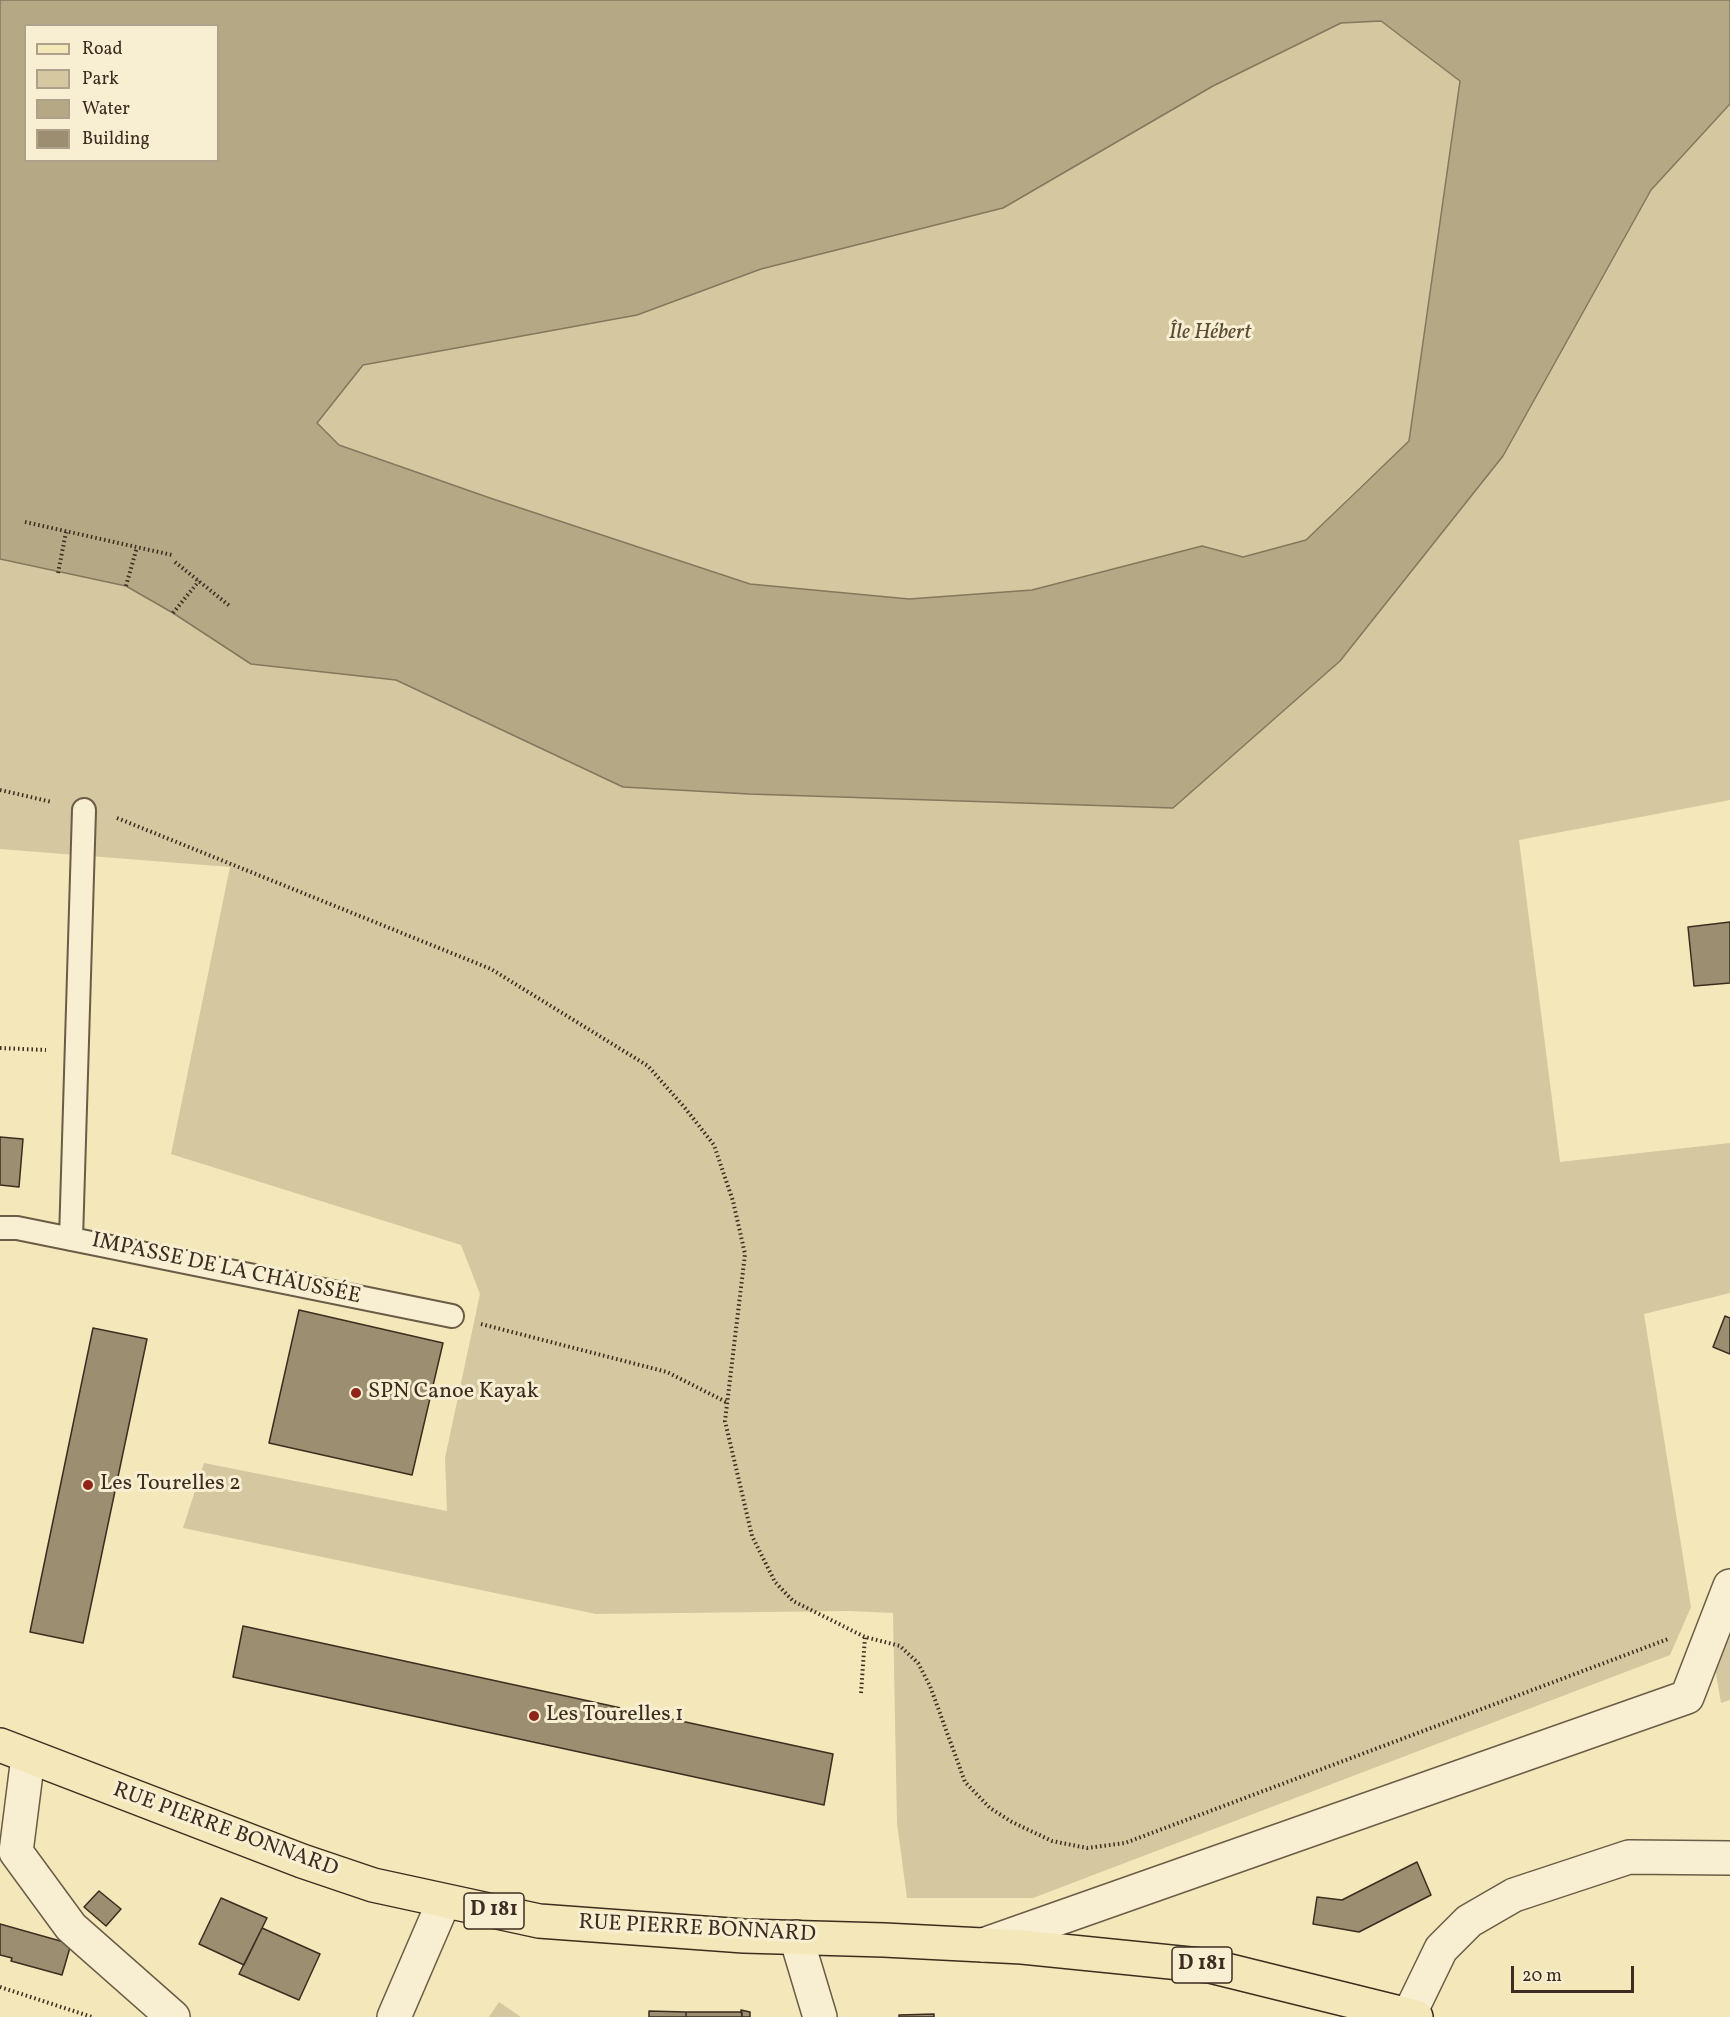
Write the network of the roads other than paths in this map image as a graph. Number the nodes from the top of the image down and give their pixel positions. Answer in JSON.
{"nodes":[{"id":1,"x":84,"y":810,"type":"road end"},
{"id":2,"x":0,"y":1228,"type":"edge"},
{"id":3,"x":71,"y":1239,"type":"junction"},
{"id":4,"x":452,"y":1316,"type":"road end"},
{"id":5,"x":1730,"y":1586,"type":"edge"},
{"id":6,"x":14,"y":1751,"type":"edge"},
{"id":7,"x":1730,"y":1858,"type":"edge"},
{"id":8,"x":444,"y":1901,"type":"junction"},
{"id":9,"x":796,"y":1937,"type":"junction"},
{"id":10,"x":983,"y":1945,"type":"junction"},
{"id":11,"x":1412,"y":2016,"type":"edge"},
{"id":12,"x":173,"y":2017,"type":"edge"},
{"id":13,"x":394,"y":2017,"type":"edge"},
{"id":14,"x":820,"y":2017,"type":"edge"}],
"edges":[{"from":1,"to":3,"type":"lane"},
{"from":2,"to":3,"type":"lane","name":"IMPASSE DE LA CHAUSSÉE"},
{"from":3,"to":4,"type":"lane","name":"IMPASSE DE LA CHAUSSÉE"},
{"from":5,"to":10,"type":"street"},
{"from":6,"to":8,"type":"main road","name":"RUE PIERRE BONNARD","number":"D 181"},
{"from":6,"to":12,"type":"street"},
{"from":7,"to":11,"type":"street"},
{"from":8,"to":9,"type":"main road","name":"RUE PIERRE BONNARD","number":"D 181"},
{"from":8,"to":13,"type":"street"},
{"from":9,"to":10,"type":"main road","name":"RUE PIERRE BONNARD","number":"D 181"},
{"from":9,"to":14,"type":"street"},
{"from":10,"to":11,"type":"main road","name":"RUE PIERRE BONNARD","number":"D 181"}]}
